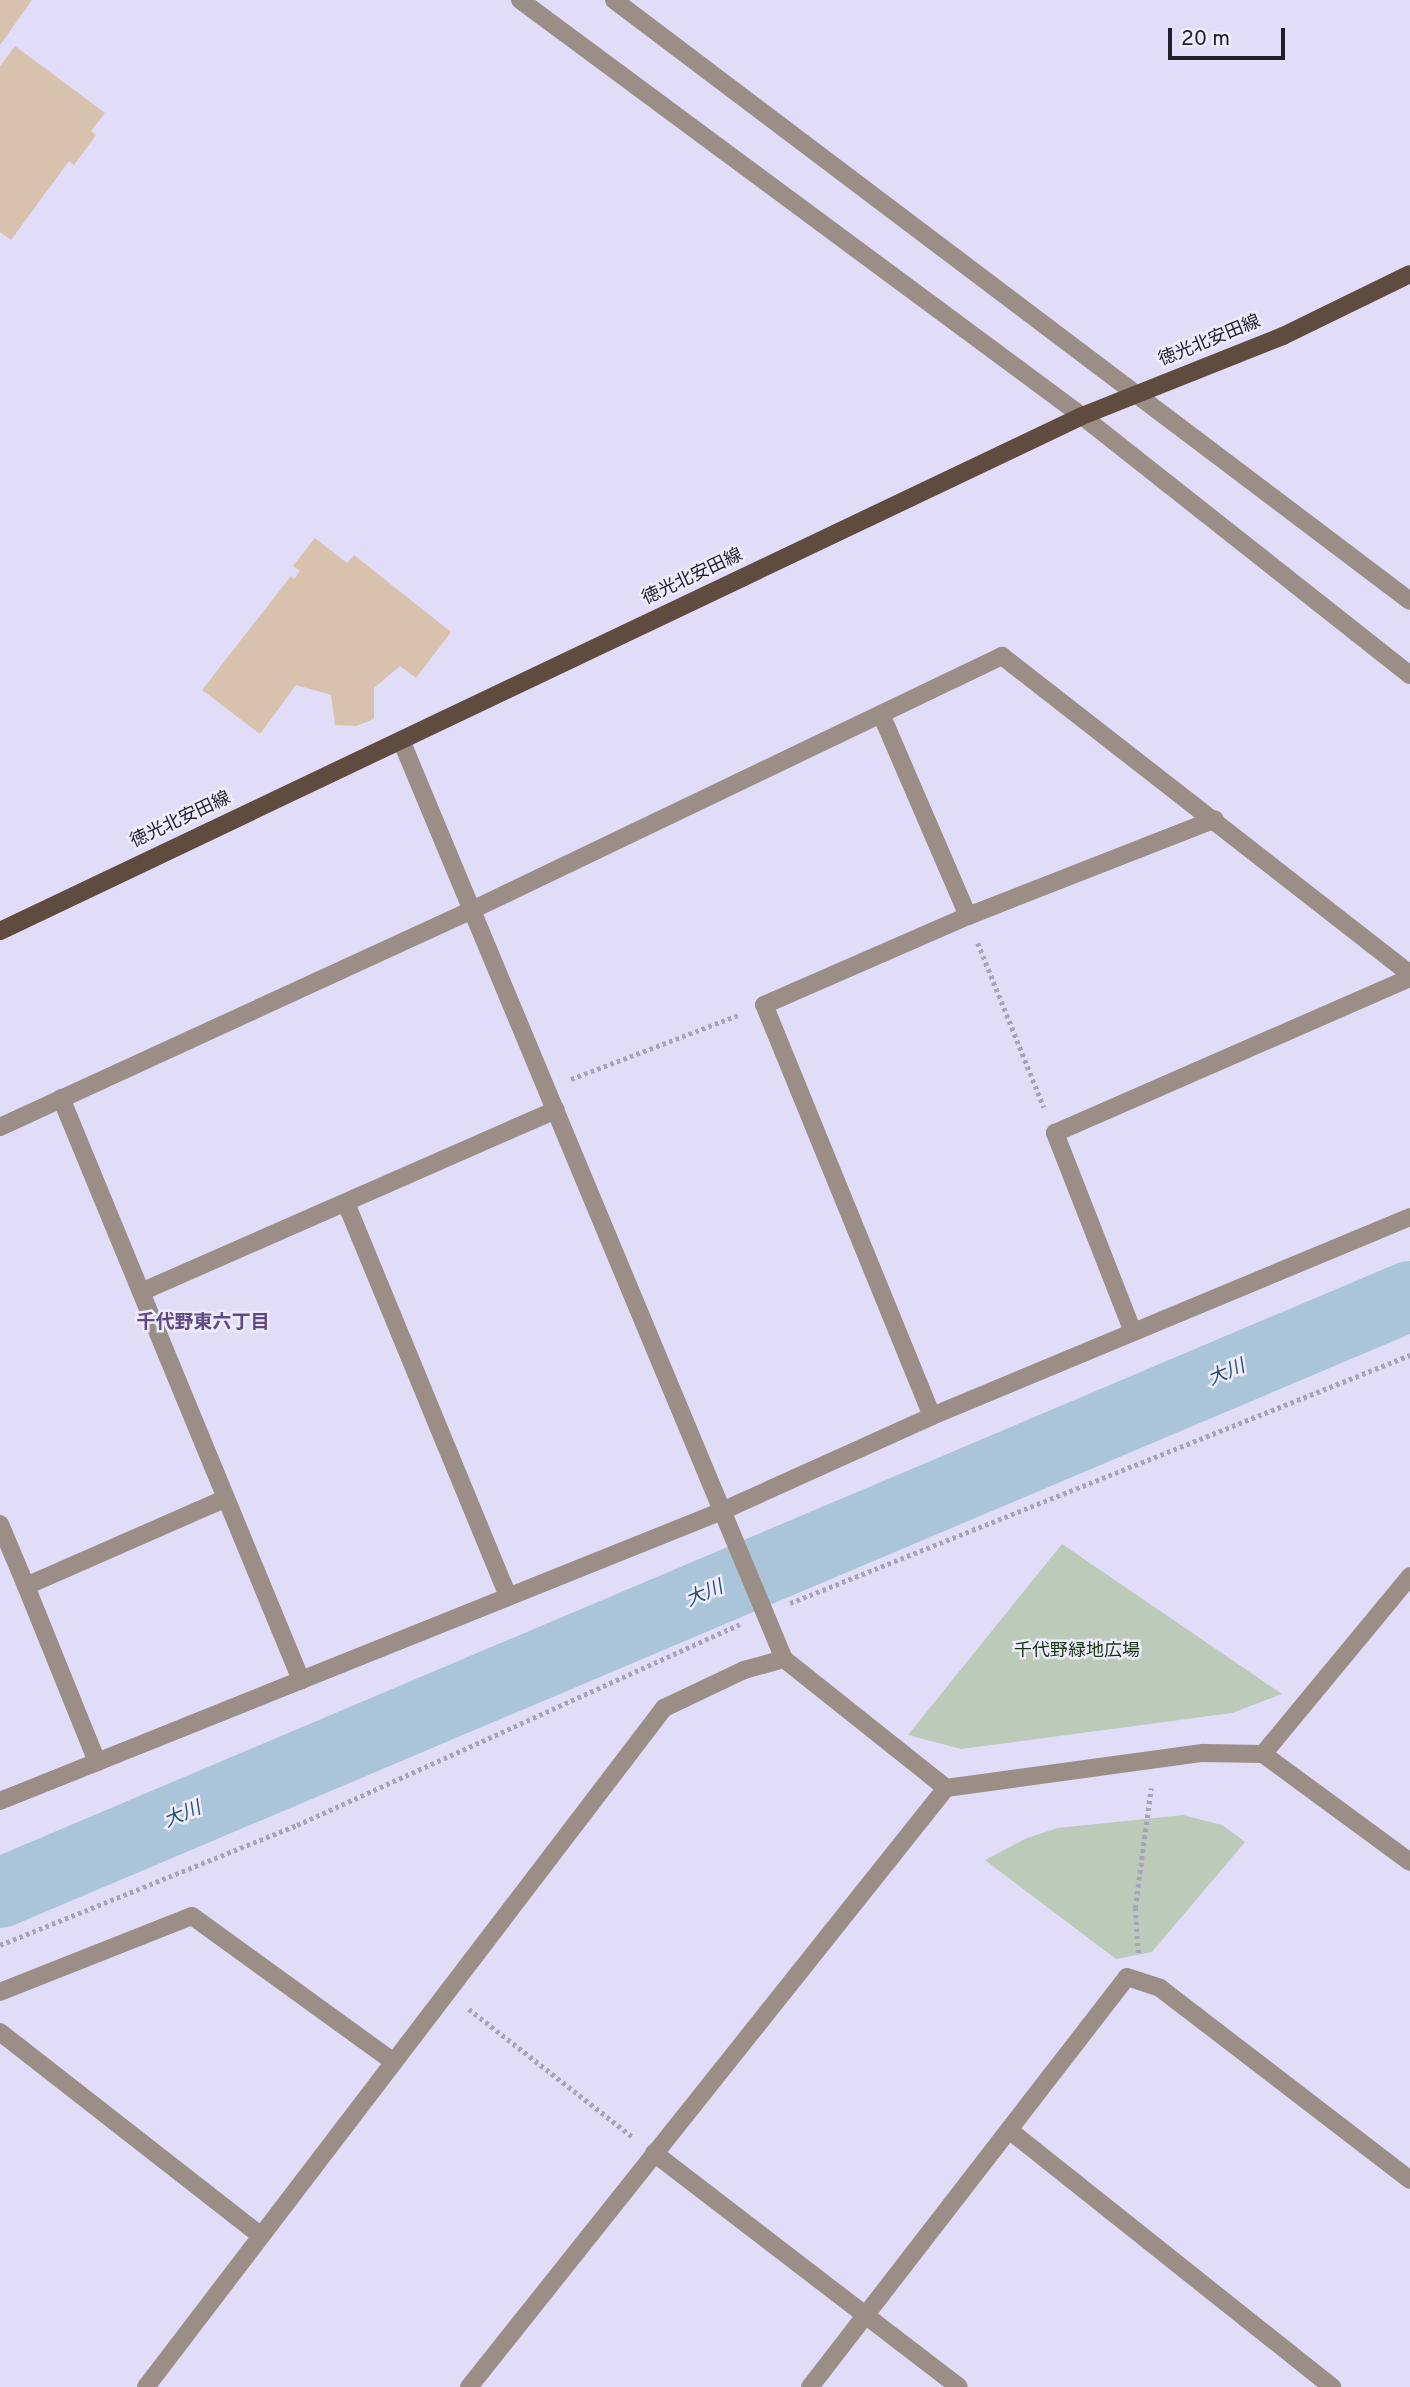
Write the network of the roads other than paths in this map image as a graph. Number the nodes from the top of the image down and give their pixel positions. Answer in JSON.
{"nodes":[{"id":1,"x":520,"y":0,"type":"edge"},
{"id":2,"x":614,"y":0,"type":"edge"},
{"id":3,"x":1410,"y":274,"type":"edge"},
{"id":4,"x":1139,"y":393,"type":"junction"},
{"id":5,"x":1082,"y":416,"type":"junction"},
{"id":6,"x":1410,"y":601,"type":"edge"},
{"id":7,"x":1410,"y":675,"type":"edge"},
{"id":8,"x":881,"y":714,"type":"junction"},
{"id":9,"x":401,"y":740,"type":"junction"},
{"id":10,"x":1214,"y":819,"type":"junction"},
{"id":11,"x":472,"y":910,"type":"junction"},
{"id":12,"x":968,"y":916,"type":"junction"},
{"id":13,"x":0,"y":932,"type":"edge"},
{"id":14,"x":1410,"y":976,"type":"edge"},
{"id":15,"x":61,"y":1098,"type":"junction"},
{"id":16,"x":556,"y":1110,"type":"junction"},
{"id":17,"x":0,"y":1127,"type":"edge"},
{"id":18,"x":346,"y":1203,"type":"junction"},
{"id":19,"x":1410,"y":1217,"type":"edge"},
{"id":20,"x":141,"y":1292,"type":"junction"},
{"id":21,"x":1133,"y":1332,"type":"junction"},
{"id":22,"x":933,"y":1416,"type":"junction"},
{"id":23,"x":224,"y":1499,"type":"junction"},
{"id":24,"x":722,"y":1511,"type":"junction"},
{"id":25,"x":0,"y":1524,"type":"edge"},
{"id":26,"x":1410,"y":1576,"type":"edge"},
{"id":27,"x":26,"y":1586,"type":"junction"},
{"id":28,"x":508,"y":1596,"type":"junction"},
{"id":29,"x":785,"y":1659,"type":"junction"},
{"id":30,"x":301,"y":1680,"type":"junction"},
{"id":31,"x":1263,"y":1754,"type":"junction"},
{"id":32,"x":97,"y":1762,"type":"junction"},
{"id":33,"x":946,"y":1788,"type":"junction"},
{"id":34,"x":0,"y":1801,"type":"edge"},
{"id":35,"x":1410,"y":1862,"type":"edge"},
{"id":36,"x":0,"y":1992,"type":"edge"},
{"id":37,"x":0,"y":2032,"type":"edge"},
{"id":38,"x":392,"y":2061,"type":"junction"},
{"id":39,"x":1009,"y":2130,"type":"junction"},
{"id":40,"x":654,"y":2153,"type":"junction"},
{"id":41,"x":1410,"y":2180,"type":"edge"},
{"id":42,"x":259,"y":2234,"type":"junction"},
{"id":43,"x":866,"y":2315,"type":"junction"},
{"id":44,"x":146,"y":2387,"type":"edge"},
{"id":45,"x":469,"y":2387,"type":"edge"},
{"id":46,"x":810,"y":2387,"type":"edge"},
{"id":47,"x":959,"y":2387,"type":"edge"},
{"id":48,"x":1332,"y":2387,"type":"edge"}],
"edges":[{"from":1,"to":5,"type":"street"},
{"from":2,"to":4,"type":"street"},
{"from":3,"to":4,"type":"main road","name":"徳光北安田線"},
{"from":4,"to":5,"type":"main road","name":"徳光北安田線"},
{"from":4,"to":6,"type":"street"},
{"from":5,"to":7,"type":"street"},
{"from":5,"to":9,"type":"main road","name":"徳光北安田線"},
{"from":8,"to":10,"type":"street"},
{"from":8,"to":11,"type":"street"},
{"from":8,"to":12,"type":"street"},
{"from":9,"to":11,"type":"street"},
{"from":9,"to":13,"type":"main road","name":"徳光北安田線"},
{"from":10,"to":12,"type":"street"},
{"from":10,"to":14,"type":"street"},
{"from":11,"to":15,"type":"street"},
{"from":11,"to":16,"type":"street"},
{"from":12,"to":22,"type":"street"},
{"from":14,"to":21,"type":"street"},
{"from":15,"to":17,"type":"street"},
{"from":15,"to":20,"type":"street"},
{"from":16,"to":18,"type":"street"},
{"from":16,"to":24,"type":"street"},
{"from":18,"to":20,"type":"street"},
{"from":18,"to":28,"type":"street"},
{"from":19,"to":21,"type":"street"},
{"from":20,"to":23,"type":"street"},
{"from":21,"to":22,"type":"street"},
{"from":22,"to":24,"type":"street"},
{"from":23,"to":27,"type":"street"},
{"from":23,"to":30,"type":"street"},
{"from":24,"to":28,"type":"street"},
{"from":24,"to":29,"type":"street"},
{"from":25,"to":27,"type":"street"},
{"from":26,"to":31,"type":"street"},
{"from":27,"to":32,"type":"street"},
{"from":28,"to":30,"type":"street"},
{"from":29,"to":33,"type":"street"},
{"from":29,"to":38,"type":"street"},
{"from":30,"to":32,"type":"street"},
{"from":31,"to":33,"type":"street"},
{"from":31,"to":35,"type":"street"},
{"from":32,"to":34,"type":"street"},
{"from":33,"to":40,"type":"street"},
{"from":36,"to":38,"type":"street"},
{"from":37,"to":42,"type":"street"},
{"from":38,"to":42,"type":"street"},
{"from":39,"to":41,"type":"street"},
{"from":39,"to":43,"type":"street"},
{"from":39,"to":48,"type":"street"},
{"from":40,"to":43,"type":"street"},
{"from":40,"to":45,"type":"street"},
{"from":42,"to":44,"type":"street"},
{"from":43,"to":46,"type":"street"},
{"from":43,"to":47,"type":"street"}]}
